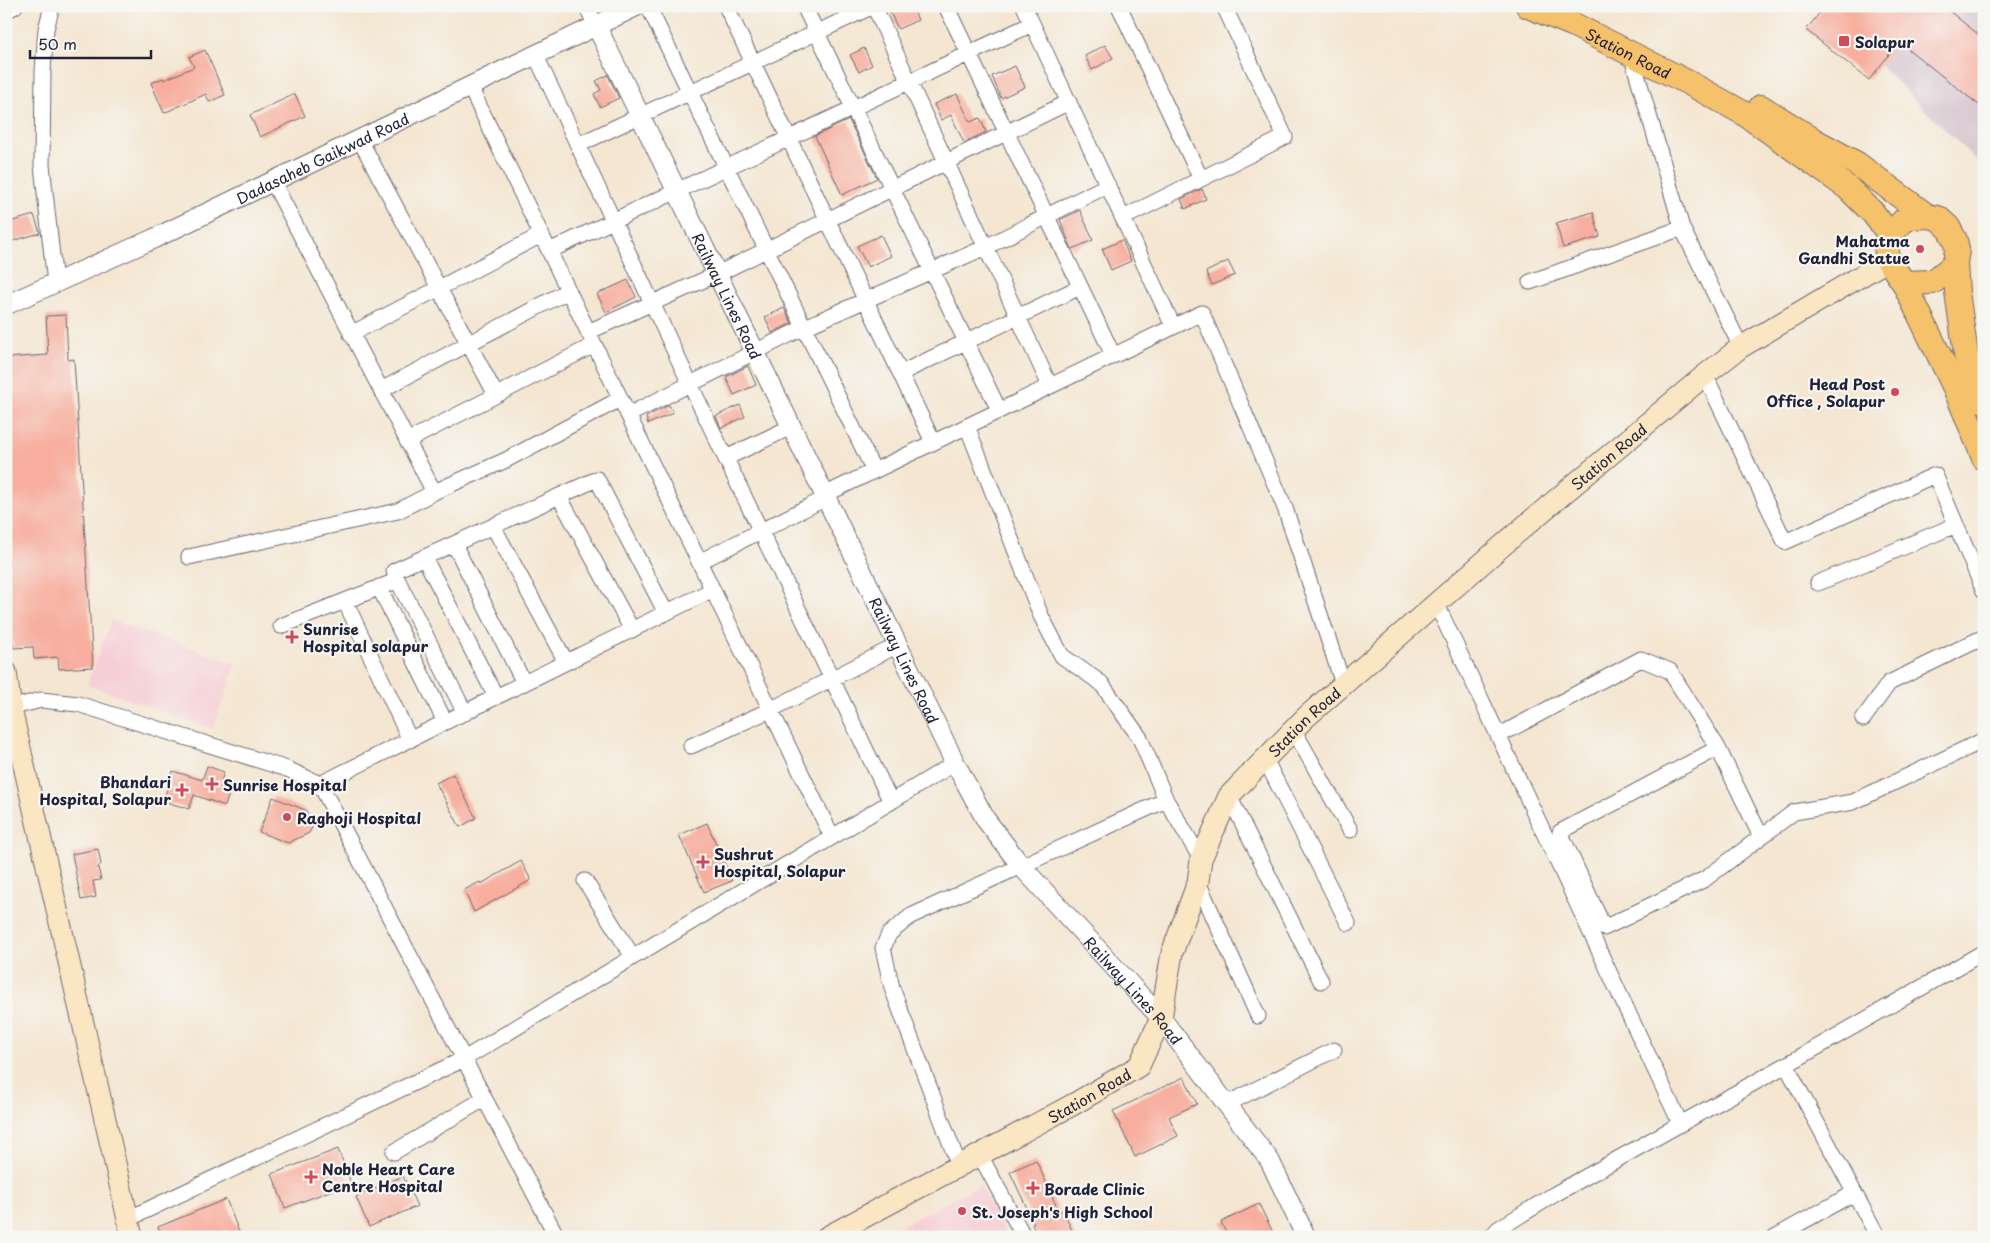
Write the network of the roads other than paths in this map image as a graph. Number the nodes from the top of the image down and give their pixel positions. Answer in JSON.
{"nodes":[{"id":1,"x":16,"y":6,"type":"edge"},
{"id":2,"x":52,"y":6,"type":"edge"},
{"id":3,"x":586,"y":6,"type":"edge"},
{"id":4,"x":636,"y":6,"type":"edge"},
{"id":5,"x":648,"y":6,"type":"edge"},
{"id":6,"x":726,"y":6,"type":"edge"},
{"id":7,"x":804,"y":6,"type":"edge"},
{"id":8,"x":874,"y":6,"type":"edge"},
{"id":9,"x":946,"y":6,"type":"edge"},
{"id":10,"x":1024,"y":6,"type":"edge"},
{"id":11,"x":1119,"y":6,"type":"edge"},
{"id":12,"x":1224,"y":6,"type":"edge"},
{"id":13,"x":1528,"y":6,"type":"edge"},
{"id":14,"x":1568,"y":6,"type":"edge"},
{"id":15,"x":6,"y":11,"type":"edge"},
{"id":16,"x":1032,"y":24,"type":"junction"},
{"id":17,"x":596,"y":25,"type":"junction"},
{"id":18,"x":816,"y":33,"type":"junction"},
{"id":19,"x":968,"y":54,"type":"junction"},
{"id":20,"x":1631,"y":54,"type":"junction"},
{"id":21,"x":536,"y":56,"type":"junction"},
{"id":22,"x":753,"y":62,"type":"junction"},
{"id":23,"x":909,"y":82,"type":"junction"},
{"id":24,"x":470,"y":88,"type":"junction"},
{"id":25,"x":690,"y":92,"type":"junction"},
{"id":26,"x":1069,"y":102,"type":"junction"},
{"id":27,"x":853,"y":108,"type":"junction"},
{"id":28,"x":640,"y":116,"type":"junction"},
{"id":29,"x":1006,"y":133,"type":"junction"},
{"id":30,"x":789,"y":138,"type":"junction"},
{"id":31,"x":360,"y":140,"type":"junction"},
{"id":32,"x":578,"y":145,"type":"junction"},
{"id":33,"x":946,"y":162,"type":"junction"},
{"id":34,"x":727,"y":166,"type":"junction"},
{"id":35,"x":1202,"y":179,"type":"junction"},
{"id":36,"x":272,"y":182,"type":"junction"},
{"id":37,"x":1108,"y":185,"type":"junction"},
{"id":38,"x":892,"y":188,"type":"junction"},
{"id":39,"x":676,"y":191,"type":"junction"},
{"id":40,"x":1046,"y":216,"type":"junction"},
{"id":41,"x":1927,"y":216,"type":"junction"},
{"id":42,"x":1123,"y":218,"type":"junction"},
{"id":43,"x":613,"y":220,"type":"junction"},
{"id":44,"x":828,"y":220,"type":"junction"},
{"id":45,"x":1682,"y":228,"type":"junction"},
{"id":46,"x":541,"y":235,"type":"junction"},
{"id":47,"x":1890,"y":235,"type":"junction"},
{"id":48,"x":986,"y":247,"type":"junction"},
{"id":49,"x":767,"y":249,"type":"junction"},
{"id":50,"x":549,"y":251,"type":"junction"},
{"id":51,"x":1888,"y":260,"type":"junction"},
{"id":52,"x":1954,"y":264,"type":"junction"},
{"id":53,"x":932,"y":271,"type":"junction"},
{"id":54,"x":717,"y":274,"type":"junction"},
{"id":55,"x":1530,"y":282,"type":"dead end"},
{"id":56,"x":55,"y":283,"type":"junction"},
{"id":57,"x":1904,"y":283,"type":"junction"},
{"id":58,"x":1080,"y":287,"type":"junction"},
{"id":59,"x":439,"y":288,"type":"junction"},
{"id":60,"x":568,"y":291,"type":"junction"},
{"id":61,"x":866,"y":301,"type":"junction"},
{"id":62,"x":652,"y":303,"type":"junction"},
{"id":63,"x":6,"y":305,"type":"edge"},
{"id":64,"x":1018,"y":317,"type":"junction"},
{"id":65,"x":1173,"y":326,"type":"junction"},
{"id":66,"x":805,"y":327,"type":"junction"},
{"id":67,"x":352,"y":334,"type":"junction"},
{"id":68,"x":591,"y":338,"type":"junction"},
{"id":69,"x":966,"y":342,"type":"junction"},
{"id":70,"x":468,"y":344,"type":"junction"},
{"id":71,"x":1741,"y":347,"type":"junction"},
{"id":72,"x":755,"y":352,"type":"junction"},
{"id":73,"x":1113,"y":355,"type":"junction"},
{"id":74,"x":901,"y":374,"type":"junction"},
{"id":75,"x":1705,"y":375,"type":"junction"},
{"id":76,"x":690,"y":384,"type":"junction"},
{"id":77,"x":1050,"y":386,"type":"junction"},
{"id":78,"x":380,"y":390,"type":"junction"},
{"id":79,"x":496,"y":395,"type":"junction"},
{"id":80,"x":620,"y":399,"type":"junction"},
{"id":81,"x":1984,"y":401,"type":"edge"},
{"id":82,"x":1000,"y":410,"type":"junction"},
{"id":83,"x":628,"y":415,"type":"junction"},
{"id":84,"x":791,"y":426,"type":"junction"},
{"id":85,"x":967,"y":426,"type":"junction"},
{"id":86,"x":408,"y":442,"type":"junction"},
{"id":87,"x":934,"y":442,"type":"junction"},
{"id":88,"x":726,"y":458,"type":"junction"},
{"id":89,"x":1984,"y":458,"type":"edge"},
{"id":90,"x":874,"y":470,"type":"junction"},
{"id":91,"x":434,"y":492,"type":"junction"},
{"id":92,"x":559,"y":496,"type":"junction"},
{"id":93,"x":825,"y":496,"type":"junction"},
{"id":94,"x":1956,"y":525,"type":"junction"},
{"id":95,"x":493,"y":526,"type":"junction"},
{"id":96,"x":761,"y":531,"type":"junction"},
{"id":97,"x":454,"y":544,"type":"junction"},
{"id":98,"x":189,"y":557,"type":"dead end"},
{"id":99,"x":424,"y":557,"type":"junction"},
{"id":100,"x":699,"y":562,"type":"junction"},
{"id":101,"x":396,"y":577,"type":"junction"},
{"id":102,"x":1818,"y":583,"type":"dead end"},
{"id":103,"x":379,"y":587,"type":"junction"},
{"id":104,"x":712,"y":590,"type":"junction"},
{"id":105,"x":1984,"y":591,"type":"edge"},
{"id":106,"x":345,"y":601,"type":"junction"},
{"id":107,"x":1436,"y":603,"type":"junction"},
{"id":108,"x":666,"y":613,"type":"junction"},
{"id":109,"x":281,"y":626,"type":"dead end"},
{"id":110,"x":632,"y":630,"type":"junction"},
{"id":111,"x":1984,"y":637,"type":"edge"},
{"id":112,"x":898,"y":645,"type":"junction"},
{"id":113,"x":566,"y":662,"type":"junction"},
{"id":114,"x":6,"y":672,"type":"edge"},
{"id":115,"x":833,"y":679,"type":"junction"},
{"id":116,"x":524,"y":683,"type":"junction"},
{"id":117,"x":1343,"y":684,"type":"junction"},
{"id":118,"x":496,"y":697,"type":"junction"},
{"id":119,"x":9,"y":709,"type":"edge"},
{"id":120,"x":770,"y":710,"type":"junction"},
{"id":121,"x":465,"y":712,"type":"junction"},
{"id":122,"x":1863,"y":719,"type":"dead end"},
{"id":123,"x":445,"y":722,"type":"junction"},
{"id":124,"x":1293,"y":730,"type":"junction"},
{"id":125,"x":1498,"y":736,"type":"junction"},
{"id":126,"x":410,"y":740,"type":"junction"},
{"id":127,"x":1984,"y":740,"type":"edge"},
{"id":128,"x":692,"y":746,"type":"dead end"},
{"id":129,"x":1718,"y":748,"type":"junction"},
{"id":130,"x":1265,"y":759,"type":"junction"},
{"id":131,"x":955,"y":763,"type":"junction"},
{"id":132,"x":320,"y":784,"type":"junction"},
{"id":133,"x":1229,"y":796,"type":"junction"},
{"id":134,"x":1166,"y":800,"type":"junction"},
{"id":135,"x":892,"y":802,"type":"junction"},
{"id":136,"x":1350,"y":830,"type":"dead end"},
{"id":137,"x":1761,"y":837,"type":"junction"},
{"id":138,"x":832,"y":838,"type":"junction"},
{"id":139,"x":1201,"y":859,"type":"junction"},
{"id":140,"x":1022,"y":867,"type":"junction"},
{"id":141,"x":585,"y":881,"type":"dead end"},
{"id":142,"x":1198,"y":882,"type":"junction"},
{"id":143,"x":1348,"y":923,"type":"dead end"},
{"id":144,"x":1984,"y":952,"type":"edge"},
{"id":145,"x":633,"y":957,"type":"junction"},
{"id":146,"x":1321,"y":981,"type":"dead end"},
{"id":147,"x":1258,"y":1016,"type":"dead end"},
{"id":148,"x":1160,"y":1018,"type":"junction"},
{"id":149,"x":1334,"y":1050,"type":"dead end"},
{"id":150,"x":464,"y":1058,"type":"junction"},
{"id":151,"x":1786,"y":1065,"type":"junction"},
{"id":152,"x":484,"y":1098,"type":"junction"},
{"id":153,"x":1227,"y":1104,"type":"junction"},
{"id":154,"x":1680,"y":1123,"type":"junction"},
{"id":155,"x":394,"y":1152,"type":"dead end"},
{"id":156,"x":980,"y":1154,"type":"junction"},
{"id":157,"x":958,"y":1166,"type":"junction"},
{"id":158,"x":1854,"y":1193,"type":"junction"},
{"id":159,"x":130,"y":1228,"type":"edge"},
{"id":160,"x":557,"y":1237,"type":"edge"},
{"id":161,"x":827,"y":1237,"type":"edge"},
{"id":162,"x":1024,"y":1237,"type":"edge"},
{"id":163,"x":1306,"y":1237,"type":"edge"},
{"id":164,"x":1490,"y":1237,"type":"edge"},
{"id":165,"x":1775,"y":1237,"type":"edge"},
{"id":166,"x":1878,"y":1237,"type":"edge"}],
"edges":[{"from":1,"to":15,"type":"street"},
{"from":2,"to":56,"type":"street"},
{"from":3,"to":17,"type":"street"},
{"from":4,"to":17,"type":"street","name":"Dadasaheb Gaikwad Road"},
{"from":5,"to":25,"type":"street"},
{"from":6,"to":22,"type":"street"},
{"from":7,"to":18,"type":"street"},
{"from":8,"to":18,"type":"street"},
{"from":8,"to":23,"type":"street"},
{"from":9,"to":19,"type":"street"},
{"from":10,"to":16,"type":"street"},
{"from":11,"to":35,"type":"street"},
{"from":12,"to":35,"type":"street"},
{"from":13,"to":20,"type":"main road","name":"Station Road"},
{"from":14,"to":41,"type":"main road","name":"Station Road"},
{"from":16,"to":19,"type":"street"},
{"from":16,"to":26,"type":"street"},
{"from":17,"to":21,"type":"street","name":"Dadasaheb Gaikwad Road"},
{"from":17,"to":28,"type":"street","name":"Railway Lines Road"},
{"from":18,"to":22,"type":"street"},
{"from":18,"to":27,"type":"street"},
{"from":19,"to":23,"type":"street"},
{"from":19,"to":29,"type":"street"},
{"from":20,"to":45,"type":"street"},
{"from":20,"to":47,"type":"main road","name":"Station Road"},
{"from":21,"to":24,"type":"street","name":"Dadasaheb Gaikwad Road"},
{"from":21,"to":32,"type":"street"},
{"from":22,"to":25,"type":"street"},
{"from":22,"to":30,"type":"street"},
{"from":23,"to":27,"type":"street"},
{"from":23,"to":33,"type":"street"},
{"from":24,"to":31,"type":"street","name":"Dadasaheb Gaikwad Road"},
{"from":24,"to":46,"type":"street"},
{"from":25,"to":28,"type":"street"},
{"from":25,"to":34,"type":"street"},
{"from":26,"to":29,"type":"street"},
{"from":26,"to":37,"type":"street"},
{"from":27,"to":30,"type":"street"},
{"from":27,"to":38,"type":"street"},
{"from":28,"to":32,"type":"street"},
{"from":28,"to":39,"type":"street","name":"Railway Lines Road"},
{"from":29,"to":33,"type":"street"},
{"from":29,"to":40,"type":"street"},
{"from":30,"to":34,"type":"street"},
{"from":30,"to":44,"type":"street"},
{"from":31,"to":36,"type":"street","name":"Dadasaheb Gaikwad Road"},
{"from":31,"to":59,"type":"street"},
{"from":32,"to":43,"type":"street"},
{"from":33,"to":38,"type":"street"},
{"from":33,"to":48,"type":"street"},
{"from":34,"to":39,"type":"street"},
{"from":34,"to":49,"type":"street"},
{"from":35,"to":42,"type":"street"},
{"from":36,"to":56,"type":"street","name":"Dadasaheb Gaikwad Road"},
{"from":36,"to":67,"type":"street"},
{"from":37,"to":40,"type":"street"},
{"from":37,"to":42,"type":"street"},
{"from":38,"to":44,"type":"street"},
{"from":38,"to":53,"type":"street"},
{"from":39,"to":43,"type":"street"},
{"from":39,"to":54,"type":"street","name":"Railway Lines Road"},
{"from":40,"to":48,"type":"street"},
{"from":40,"to":58,"type":"street"},
{"from":41,"to":47,"type":"main road"},
{"from":41,"to":52,"type":"main road"},
{"from":42,"to":65,"type":"street"},
{"from":43,"to":50,"type":"street"},
{"from":43,"to":62,"type":"street"},
{"from":44,"to":49,"type":"street"},
{"from":44,"to":61,"type":"street"},
{"from":45,"to":55,"type":"street"},
{"from":45,"to":71,"type":"street"},
{"from":46,"to":50,"type":"street"},
{"from":46,"to":59,"type":"street"},
{"from":47,"to":51,"type":"main road"},
{"from":48,"to":53,"type":"street"},
{"from":48,"to":64,"type":"street"},
{"from":49,"to":54,"type":"street"},
{"from":49,"to":66,"type":"street"},
{"from":50,"to":60,"type":"street"},
{"from":51,"to":57,"type":"main road"},
{"from":51,"to":71,"type":"main road","name":"Station Road"},
{"from":52,"to":57,"type":"main road"},
{"from":52,"to":81,"type":"main road"},
{"from":53,"to":61,"type":"street"},
{"from":53,"to":69,"type":"street"},
{"from":54,"to":62,"type":"street"},
{"from":54,"to":72,"type":"street","name":"Railway Lines Road"},
{"from":56,"to":63,"type":"street","name":"Dadasaheb Gaikwad Road"},
{"from":57,"to":89,"type":"main road"},
{"from":58,"to":64,"type":"street"},
{"from":58,"to":73,"type":"street"},
{"from":59,"to":67,"type":"street"},
{"from":59,"to":70,"type":"street"},
{"from":60,"to":68,"type":"street"},
{"from":60,"to":70,"type":"street"},
{"from":61,"to":66,"type":"street"},
{"from":61,"to":74,"type":"street"},
{"from":62,"to":68,"type":"street"},
{"from":62,"to":76,"type":"street"},
{"from":64,"to":69,"type":"street"},
{"from":64,"to":77,"type":"street"},
{"from":65,"to":73,"type":"street"},
{"from":65,"to":117,"type":"street"},
{"from":66,"to":72,"type":"street"},
{"from":66,"to":90,"type":"street"},
{"from":67,"to":78,"type":"street"},
{"from":68,"to":79,"type":"street"},
{"from":68,"to":80,"type":"street"},
{"from":69,"to":74,"type":"street"},
{"from":69,"to":82,"type":"street"},
{"from":70,"to":78,"type":"street"},
{"from":70,"to":79,"type":"street"},
{"from":71,"to":75,"type":"main road","name":"Station Road"},
{"from":72,"to":76,"type":"street"},
{"from":72,"to":84,"type":"street","name":"Railway Lines Road"},
{"from":73,"to":77,"type":"street"},
{"from":74,"to":87,"type":"street"},
{"from":75,"to":94,"type":"street"},
{"from":75,"to":107,"type":"main road","name":"Station Road"},
{"from":76,"to":83,"type":"street"},
{"from":76,"to":88,"type":"street"},
{"from":77,"to":82,"type":"street"},
{"from":78,"to":86,"type":"street"},
{"from":79,"to":86,"type":"street"},
{"from":80,"to":83,"type":"street"},
{"from":80,"to":91,"type":"street"},
{"from":82,"to":85,"type":"street"},
{"from":83,"to":100,"type":"street"},
{"from":84,"to":88,"type":"street"},
{"from":84,"to":93,"type":"street","name":"Railway Lines Road"},
{"from":85,"to":87,"type":"street"},
{"from":85,"to":134,"type":"street"},
{"from":86,"to":91,"type":"street"},
{"from":87,"to":90,"type":"street"},
{"from":88,"to":96,"type":"street"},
{"from":90,"to":93,"type":"street"},
{"from":91,"to":98,"type":"street"},
{"from":92,"to":95,"type":"street"},
{"from":92,"to":108,"type":"street"},
{"from":92,"to":110,"type":"street"},
{"from":93,"to":96,"type":"street"},
{"from":93,"to":112,"type":"street","name":"Railway Lines Road"},
{"from":94,"to":102,"type":"street"},
{"from":94,"to":105,"type":"street"},
{"from":95,"to":97,"type":"street"},
{"from":95,"to":113,"type":"street"},
{"from":96,"to":100,"type":"street"},
{"from":96,"to":115,"type":"street"},
{"from":97,"to":99,"type":"street"},
{"from":97,"to":116,"type":"street"},
{"from":99,"to":101,"type":"street"},
{"from":99,"to":118,"type":"street"},
{"from":100,"to":104,"type":"street"},
{"from":101,"to":103,"type":"street"},
{"from":101,"to":121,"type":"street"},
{"from":103,"to":106,"type":"street"},
{"from":103,"to":123,"type":"street"},
{"from":104,"to":108,"type":"street"},
{"from":104,"to":120,"type":"street"},
{"from":106,"to":109,"type":"street"},
{"from":106,"to":126,"type":"street"},
{"from":107,"to":117,"type":"main road","name":"Station Road"},
{"from":107,"to":125,"type":"street"},
{"from":108,"to":110,"type":"street"},
{"from":110,"to":113,"type":"street"},
{"from":111,"to":122,"type":"street"},
{"from":112,"to":115,"type":"street"},
{"from":112,"to":131,"type":"street","name":"Railway Lines Road"},
{"from":113,"to":116,"type":"street"},
{"from":114,"to":119,"type":"main road"},
{"from":115,"to":120,"type":"street"},
{"from":115,"to":135,"type":"street"},
{"from":116,"to":118,"type":"street"},
{"from":117,"to":124,"type":"main road","name":"Station Road"},
{"from":118,"to":121,"type":"street"},
{"from":119,"to":132,"type":"street"},
{"from":119,"to":159,"type":"main road"},
{"from":120,"to":128,"type":"street"},
{"from":120,"to":138,"type":"street"},
{"from":121,"to":123,"type":"street"},
{"from":123,"to":126,"type":"street"},
{"from":124,"to":130,"type":"main road","name":"Station Road"},
{"from":124,"to":136,"type":"street"},
{"from":125,"to":129,"type":"street"},
{"from":125,"to":154,"type":"street"},
{"from":126,"to":132,"type":"street"},
{"from":127,"to":137,"type":"street"},
{"from":129,"to":137,"type":"street"},
{"from":129,"to":137,"type":"street"},
{"from":130,"to":133,"type":"main road","name":"Station Road"},
{"from":130,"to":143,"type":"street"},
{"from":131,"to":135,"type":"street"},
{"from":131,"to":140,"type":"street","name":"Railway Lines Road"},
{"from":132,"to":150,"type":"street"},
{"from":133,"to":139,"type":"main road","name":"Station Road"},
{"from":133,"to":146,"type":"street"},
{"from":134,"to":139,"type":"street"},
{"from":134,"to":140,"type":"street"},
{"from":135,"to":138,"type":"street"},
{"from":138,"to":145,"type":"street"},
{"from":139,"to":142,"type":"main road","name":"Station Road"},
{"from":140,"to":148,"type":"street","name":"Railway Lines Road"},
{"from":140,"to":157,"type":"street"},
{"from":141,"to":145,"type":"street"},
{"from":142,"to":147,"type":"street"},
{"from":142,"to":148,"type":"main road","name":"Station Road"},
{"from":144,"to":151,"type":"street"},
{"from":145,"to":150,"type":"street"},
{"from":148,"to":153,"type":"street","name":"Railway Lines Road"},
{"from":148,"to":156,"type":"main road","name":"Station Road"},
{"from":149,"to":153,"type":"street"},
{"from":150,"to":152,"type":"street"},
{"from":150,"to":159,"type":"street"},
{"from":151,"to":154,"type":"street"},
{"from":151,"to":158,"type":"street"},
{"from":152,"to":155,"type":"street"},
{"from":152,"to":160,"type":"street"},
{"from":153,"to":163,"type":"street","name":"Railway Lines Road"},
{"from":154,"to":164,"type":"street"},
{"from":156,"to":157,"type":"main road","name":"Station Road"},
{"from":156,"to":162,"type":"street"},
{"from":157,"to":161,"type":"main road","name":"Station Road"},
{"from":158,"to":165,"type":"street"},
{"from":158,"to":166,"type":"street"}]}
